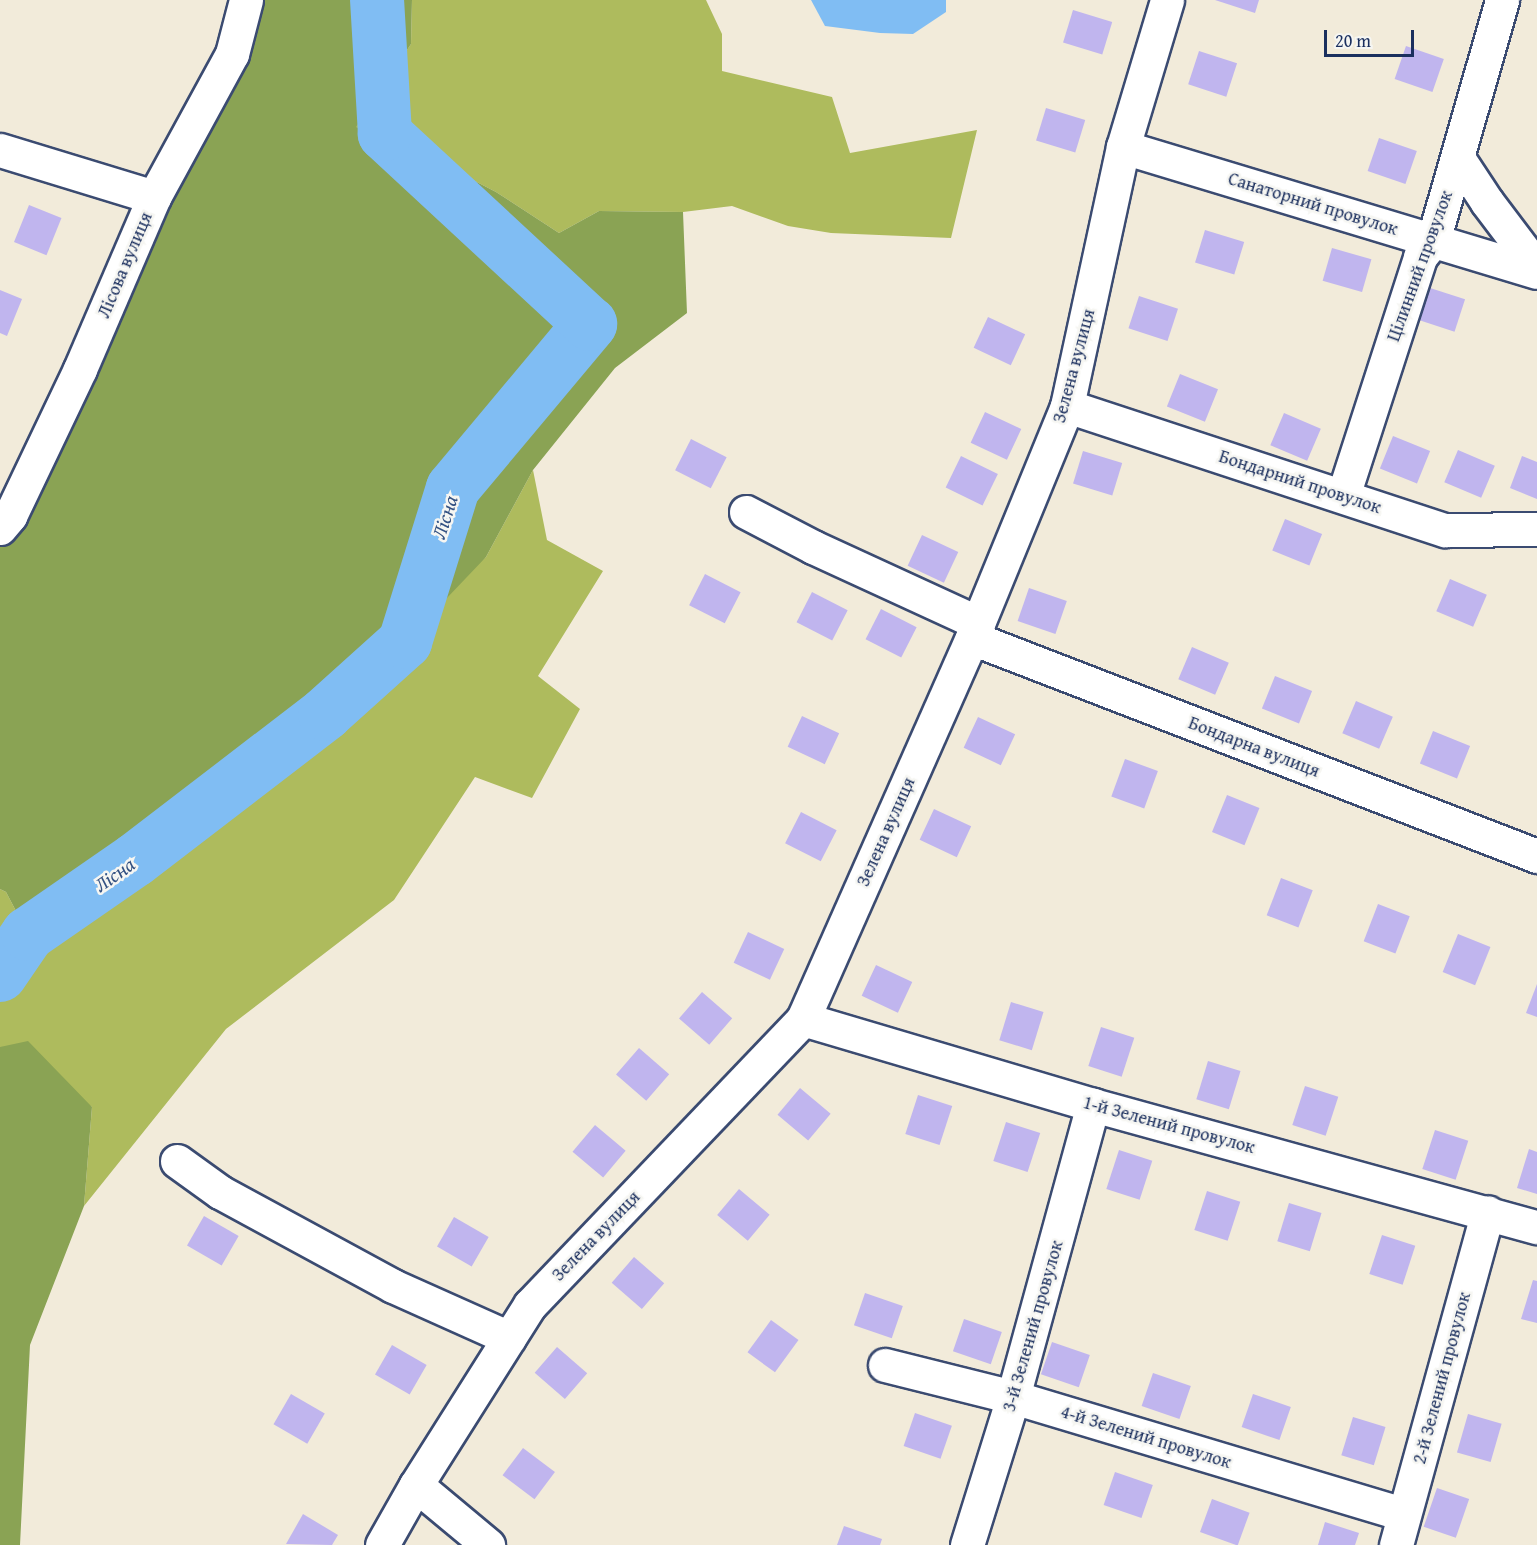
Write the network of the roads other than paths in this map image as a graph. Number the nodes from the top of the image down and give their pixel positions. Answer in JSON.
{"nodes":[{"id":1,"x":246,"y":0,"type":"edge"},
{"id":2,"x":1167,"y":0,"type":"edge"},
{"id":3,"x":1502,"y":0,"type":"edge"},
{"id":4,"x":1123,"y":147,"type":"junction"},
{"id":5,"x":0,"y":150,"type":"edge"},
{"id":6,"x":1458,"y":158,"type":"junction"},
{"id":7,"x":154,"y":197,"type":"junction"},
{"id":8,"x":1433,"y":241,"type":"junction"},
{"id":9,"x":1537,"y":270,"type":"edge"},
{"id":10,"x":1067,"y":406,"type":"junction"},
{"id":11,"x":1343,"y":495,"type":"junction"},
{"id":12,"x":746,"y":512,"type":"dead end"},
{"id":13,"x":0,"y":528,"type":"edge"},
{"id":14,"x":1537,"y":529,"type":"edge"},
{"id":15,"x":975,"y":630,"type":"junction"},
{"id":16,"x":1537,"y":856,"type":"edge"},
{"id":17,"x":803,"y":1018,"type":"junction"},
{"id":18,"x":1093,"y":1105,"type":"junction"},
{"id":19,"x":177,"y":1161,"type":"dead end"},
{"id":20,"x":1488,"y":1212,"type":"junction"},
{"id":21,"x":1537,"y":1227,"type":"edge"},
{"id":22,"x":509,"y":1338,"type":"junction"},
{"id":23,"x":885,"y":1365,"type":"dead end"},
{"id":24,"x":1013,"y":1397,"type":"junction"},
{"id":25,"x":416,"y":1485,"type":"junction"},
{"id":26,"x":1400,"y":1530,"type":"edge"},
{"id":27,"x":382,"y":1545,"type":"edge"},
{"id":28,"x":488,"y":1545,"type":"edge"},
{"id":29,"x":968,"y":1545,"type":"edge"}],
"edges":[{"from":1,"to":7,"type":"street","name":"Лісова вулиця"},
{"from":2,"to":4,"type":"street","name":"Зелена вулиця"},
{"from":3,"to":6,"type":"street","name":"Цілинний провулок"},
{"from":4,"to":8,"type":"street","name":"Санаторний провулок"},
{"from":4,"to":10,"type":"street","name":"Зелена вулиця"},
{"from":5,"to":7,"type":"street"},
{"from":6,"to":8,"type":"street","name":"Цілинний провулок"},
{"from":6,"to":9,"type":"street"},
{"from":7,"to":13,"type":"street","name":"Лісова вулиця"},
{"from":8,"to":9,"type":"street","name":"Санаторний провулок"},
{"from":8,"to":11,"type":"street","name":"Цілинний провулок"},
{"from":10,"to":11,"type":"street","name":"Бондарний провулок"},
{"from":10,"to":15,"type":"street","name":"Зелена вулиця"},
{"from":11,"to":14,"type":"street","name":"Бондарний провулок"},
{"from":12,"to":15,"type":"street","name":"Бондарна вулиця"},
{"from":15,"to":16,"type":"street","name":"Бондарна вулиця"},
{"from":15,"to":17,"type":"street","name":"Зелена вулиця"},
{"from":17,"to":18,"type":"street","name":"1-й Зелений провулок"},
{"from":17,"to":22,"type":"street","name":"Зелена вулиця"},
{"from":18,"to":20,"type":"street","name":"1-й Зелений провулок"},
{"from":18,"to":24,"type":"street","name":"3-й Зелений провулок"},
{"from":19,"to":22,"type":"street"},
{"from":20,"to":21,"type":"street","name":"1-й Зелений провулок"},
{"from":20,"to":26,"type":"street","name":"2-й Зелений провулок"},
{"from":22,"to":25,"type":"street","name":"Зелена вулиця"},
{"from":23,"to":24,"type":"street","name":"4-й Зелений провулок"},
{"from":24,"to":26,"type":"street","name":"4-й Зелений провулок"},
{"from":24,"to":29,"type":"street","name":"3-й Зелений провулок"},
{"from":25,"to":27,"type":"street","name":"Зелена вулиця"},
{"from":25,"to":28,"type":"street"}]}
